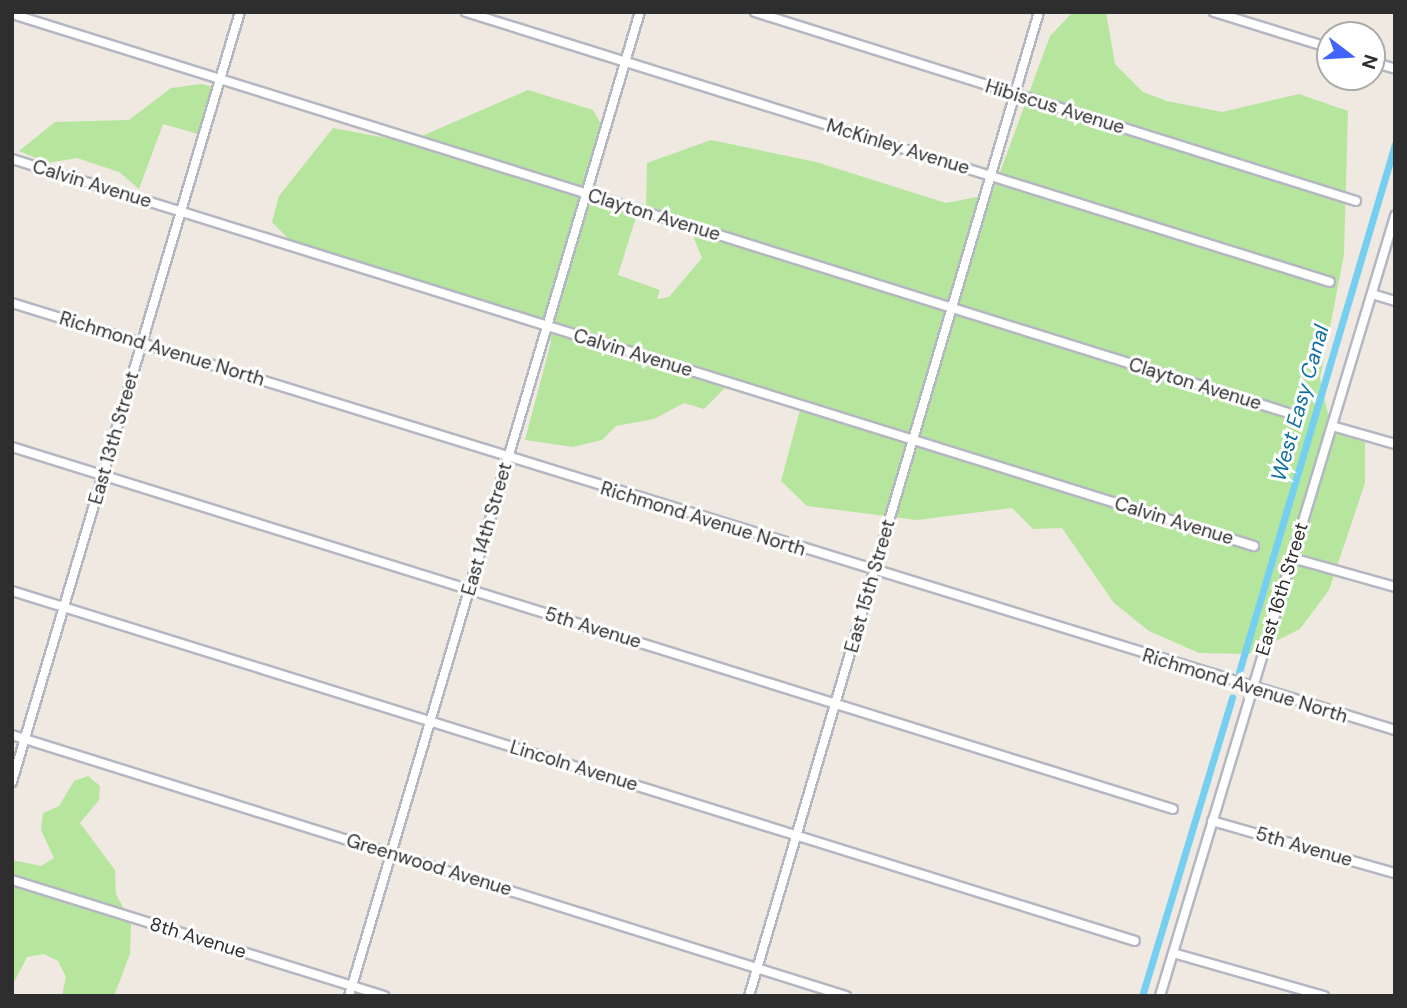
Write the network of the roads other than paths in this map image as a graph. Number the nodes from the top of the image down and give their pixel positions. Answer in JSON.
{"nodes":[{"id":1,"x":240,"y":12,"type":"edge"},
{"id":2,"x":466,"y":12,"type":"edge"},
{"id":3,"x":640,"y":12,"type":"edge"},
{"id":4,"x":755,"y":12,"type":"edge"},
{"id":5,"x":1039,"y":12,"type":"edge"},
{"id":6,"x":1214,"y":12,"type":"edge"},
{"id":7,"x":12,"y":14,"type":"edge"},
{"id":8,"x":1316,"y":44,"type":"edge"},
{"id":9,"x":625,"y":62,"type":"junction"},
{"id":10,"x":220,"y":79,"type":"junction"},
{"id":11,"x":1015,"y":94,"type":"junction"},
{"id":12,"x":12,"y":159,"type":"edge"},
{"id":13,"x":991,"y":176,"type":"junction"},
{"id":14,"x":586,"y":194,"type":"junction"},
{"id":15,"x":1356,"y":201,"type":"dead end"},
{"id":16,"x":181,"y":212,"type":"junction"},
{"id":17,"x":1395,"y":216,"type":"edge"},
{"id":18,"x":1330,"y":282,"type":"dead end"},
{"id":19,"x":1371,"y":294,"type":"junction"},
{"id":20,"x":1395,"y":301,"type":"edge"},
{"id":21,"x":12,"y":303,"type":"edge"},
{"id":22,"x":952,"y":308,"type":"junction"},
{"id":23,"x":548,"y":326,"type":"junction"},
{"id":24,"x":142,"y":343,"type":"junction"},
{"id":25,"x":1295,"y":415,"type":"dead end"},
{"id":26,"x":1332,"y":426,"type":"junction"},
{"id":27,"x":913,"y":440,"type":"junction"},
{"id":28,"x":1395,"y":444,"type":"edge"},
{"id":29,"x":12,"y":447,"type":"edge"},
{"id":30,"x":508,"y":457,"type":"junction"},
{"id":31,"x":103,"y":475,"type":"junction"},
{"id":32,"x":1254,"y":546,"type":"dead end"},
{"id":33,"x":1292,"y":558,"type":"junction"},
{"id":34,"x":874,"y":572,"type":"junction"},
{"id":35,"x":1395,"y":587,"type":"edge"},
{"id":36,"x":469,"y":590,"type":"junction"},
{"id":37,"x":12,"y":591,"type":"edge"},
{"id":38,"x":64,"y":607,"type":"junction"},
{"id":39,"x":1252,"y":690,"type":"junction"},
{"id":40,"x":835,"y":704,"type":"junction"},
{"id":41,"x":430,"y":721,"type":"junction"},
{"id":42,"x":1395,"y":730,"type":"edge"},
{"id":43,"x":12,"y":735,"type":"edge"},
{"id":44,"x":25,"y":739,"type":"junction"},
{"id":45,"x":12,"y":782,"type":"edge"},
{"id":46,"x":1173,"y":809,"type":"dead end"},
{"id":47,"x":1212,"y":821,"type":"junction"},
{"id":48,"x":796,"y":835,"type":"junction"},
{"id":49,"x":391,"y":853,"type":"junction"},
{"id":50,"x":1395,"y":873,"type":"edge"},
{"id":51,"x":12,"y":880,"type":"edge"},
{"id":52,"x":1135,"y":941,"type":"dead end"},
{"id":53,"x":1173,"y":953,"type":"junction"},
{"id":54,"x":757,"y":968,"type":"junction"},
{"id":55,"x":352,"y":986,"type":"junction"},
{"id":56,"x":349,"y":996,"type":"edge"},
{"id":57,"x":384,"y":996,"type":"edge"},
{"id":58,"x":749,"y":996,"type":"edge"},
{"id":59,"x":846,"y":996,"type":"edge"},
{"id":60,"x":1160,"y":996,"type":"edge"},
{"id":61,"x":1324,"y":996,"type":"edge"}],
"edges":[{"from":1,"to":10,"type":"street","name":"East 13th Street"},
{"from":2,"to":9,"type":"street","name":"McKinley Avenue"},
{"from":3,"to":9,"type":"street","name":"East 14th Street"},
{"from":4,"to":11,"type":"street","name":"Hibiscus Avenue"},
{"from":5,"to":11,"type":"street","name":"East 15th Street"},
{"from":6,"to":8,"type":"street"},
{"from":7,"to":10,"type":"street","name":"Clayton Avenue"},
{"from":9,"to":13,"type":"street","name":"McKinley Avenue"},
{"from":9,"to":14,"type":"street","name":"East 14th Street"},
{"from":10,"to":14,"type":"street","name":"Clayton Avenue"},
{"from":10,"to":16,"type":"street","name":"East 13th Street"},
{"from":11,"to":13,"type":"street","name":"East 15th Street"},
{"from":11,"to":15,"type":"street","name":"Hibiscus Avenue"},
{"from":12,"to":16,"type":"street","name":"Calvin Avenue"},
{"from":13,"to":18,"type":"street","name":"McKinley Avenue"},
{"from":13,"to":22,"type":"street","name":"East 15th Street"},
{"from":14,"to":22,"type":"street","name":"Clayton Avenue"},
{"from":14,"to":23,"type":"street","name":"East 14th Street"},
{"from":16,"to":23,"type":"street","name":"Calvin Avenue"},
{"from":16,"to":24,"type":"street","name":"East 13th Street"},
{"from":17,"to":19,"type":"street","name":"East 16th Street"},
{"from":19,"to":20,"type":"street"},
{"from":19,"to":26,"type":"street","name":"East 16th Street"},
{"from":21,"to":24,"type":"street","name":"Richmond Avenue North"},
{"from":22,"to":25,"type":"street","name":"Clayton Avenue"},
{"from":22,"to":27,"type":"street","name":"East 15th Street"},
{"from":23,"to":27,"type":"street","name":"Calvin Avenue"},
{"from":23,"to":30,"type":"street","name":"East 14th Street"},
{"from":24,"to":30,"type":"street","name":"Richmond Avenue North"},
{"from":24,"to":31,"type":"street","name":"East 13th Street"},
{"from":26,"to":28,"type":"street"},
{"from":26,"to":33,"type":"street","name":"East 16th Street"},
{"from":27,"to":32,"type":"street","name":"Calvin Avenue"},
{"from":27,"to":34,"type":"street","name":"East 15th Street"},
{"from":29,"to":31,"type":"street","name":"5th Avenue"},
{"from":30,"to":34,"type":"street","name":"Richmond Avenue North"},
{"from":30,"to":36,"type":"street","name":"East 14th Street"},
{"from":31,"to":36,"type":"street","name":"5th Avenue"},
{"from":31,"to":38,"type":"street","name":"East 13th Street"},
{"from":33,"to":35,"type":"street"},
{"from":33,"to":39,"type":"street","name":"East 16th Street"},
{"from":34,"to":39,"type":"street","name":"Richmond Avenue North"},
{"from":34,"to":40,"type":"street","name":"East 15th Street"},
{"from":36,"to":40,"type":"street","name":"5th Avenue"},
{"from":36,"to":41,"type":"street","name":"East 14th Street"},
{"from":37,"to":38,"type":"street","name":"Lincoln Avenue"},
{"from":38,"to":41,"type":"street","name":"Lincoln Avenue"},
{"from":38,"to":44,"type":"street","name":"East 13th Street"},
{"from":39,"to":42,"type":"street","name":"Richmond Avenue North"},
{"from":39,"to":47,"type":"street","name":"East 16th Street"},
{"from":40,"to":46,"type":"street","name":"5th Avenue"},
{"from":40,"to":48,"type":"street","name":"East 15th Street"},
{"from":41,"to":48,"type":"street","name":"Lincoln Avenue"},
{"from":41,"to":49,"type":"street","name":"East 14th Street"},
{"from":43,"to":44,"type":"street","name":"Greenwood Avenue"},
{"from":44,"to":45,"type":"street","name":"East 13th Street"},
{"from":44,"to":49,"type":"street","name":"Greenwood Avenue"},
{"from":47,"to":50,"type":"street","name":"5th Avenue"},
{"from":47,"to":53,"type":"street","name":"East 16th Street"},
{"from":48,"to":52,"type":"street","name":"Lincoln Avenue"},
{"from":48,"to":54,"type":"street","name":"East 15th Street"},
{"from":49,"to":54,"type":"street","name":"Greenwood Avenue"},
{"from":49,"to":55,"type":"street","name":"East 14th Street"},
{"from":51,"to":55,"type":"street","name":"8th Avenue"},
{"from":53,"to":60,"type":"street","name":"East 16th Street"},
{"from":53,"to":61,"type":"street"},
{"from":54,"to":58,"type":"street","name":"East 15th Street"},
{"from":54,"to":59,"type":"street","name":"Greenwood Avenue"},
{"from":55,"to":56,"type":"street","name":"East 14th Street"},
{"from":55,"to":57,"type":"street","name":"8th Avenue"}]}
